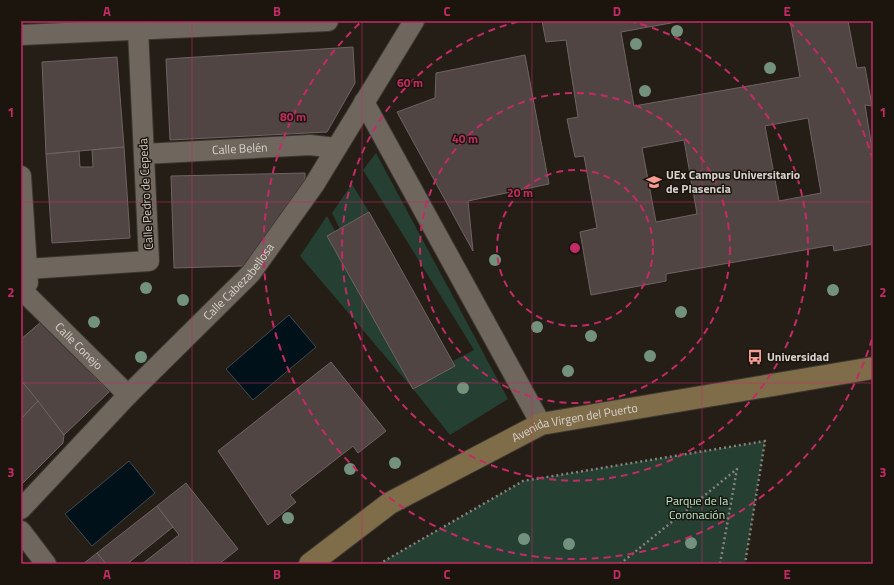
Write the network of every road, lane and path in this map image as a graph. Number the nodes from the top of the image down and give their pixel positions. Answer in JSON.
{"nodes":[{"id":1,"x":328,"y":21,"type":"edge"},
{"id":2,"x":414,"y":21,"type":"edge"},
{"id":3,"x":244,"y":23,"type":"edge"},
{"id":4,"x":138,"y":30,"type":"junction"},
{"id":5,"x":21,"y":35,"type":"edge"},
{"id":6,"x":364,"y":102,"type":"junction"},
{"id":7,"x":336,"y":148,"type":"junction"},
{"id":8,"x":144,"y":154,"type":"junction"},
{"id":9,"x":21,"y":176,"type":"edge"},
{"id":10,"x":27,"y":269,"type":"junction"},
{"id":11,"x":25,"y":302,"type":"edge"},
{"id":12,"x":873,"y":368,"type":"edge"},
{"id":13,"x":128,"y":395,"type":"junction"},
{"id":14,"x":541,"y":424,"type":"junction"},
{"id":15,"x":21,"y":509,"type":"edge"},
{"id":16,"x":21,"y":530,"type":"edge"},
{"id":17,"x":46,"y":564,"type":"edge"},
{"id":18,"x":310,"y":564,"type":"edge"},
{"id":19,"x":380,"y":564,"type":"edge"},
{"id":20,"x":620,"y":564,"type":"edge"},
{"id":21,"x":720,"y":564,"type":"edge"},
{"id":22,"x":744,"y":564,"type":"edge"}],
"edges":[{"from":1,"to":3,"type":"street"},
{"from":2,"to":6,"type":"street","name":"Calle Cabezabellosa"},
{"from":3,"to":4,"type":"street"},
{"from":4,"to":5,"type":"street"},
{"from":4,"to":8,"type":"street","name":"Calle Pedro de Cepeda"},
{"from":6,"to":7,"type":"street","name":"Calle Cabezabellosa"},
{"from":6,"to":14,"type":"street"},
{"from":7,"to":8,"type":"street","name":"Calle Belén"},
{"from":7,"to":13,"type":"street","name":"Calle Cabezabellosa"},
{"from":8,"to":10,"type":"street","name":"Calle Pedro de Cepeda"},
{"from":9,"to":10,"type":"street"},
{"from":10,"to":11,"type":"street"},
{"from":11,"to":13,"type":"street","name":"Calle Conejo"},
{"from":12,"to":14,"type":"main road","name":"Avenida Virgen del Puerto"},
{"from":13,"to":15,"type":"street","name":"Calle Cabezabellosa"},
{"from":14,"to":18,"type":"main road","name":"Avenida Virgen del Puerto"},
{"from":16,"to":17,"type":"street"},
{"from":19,"to":22,"type":"path"},
{"from":20,"to":21,"type":"path"}]}
